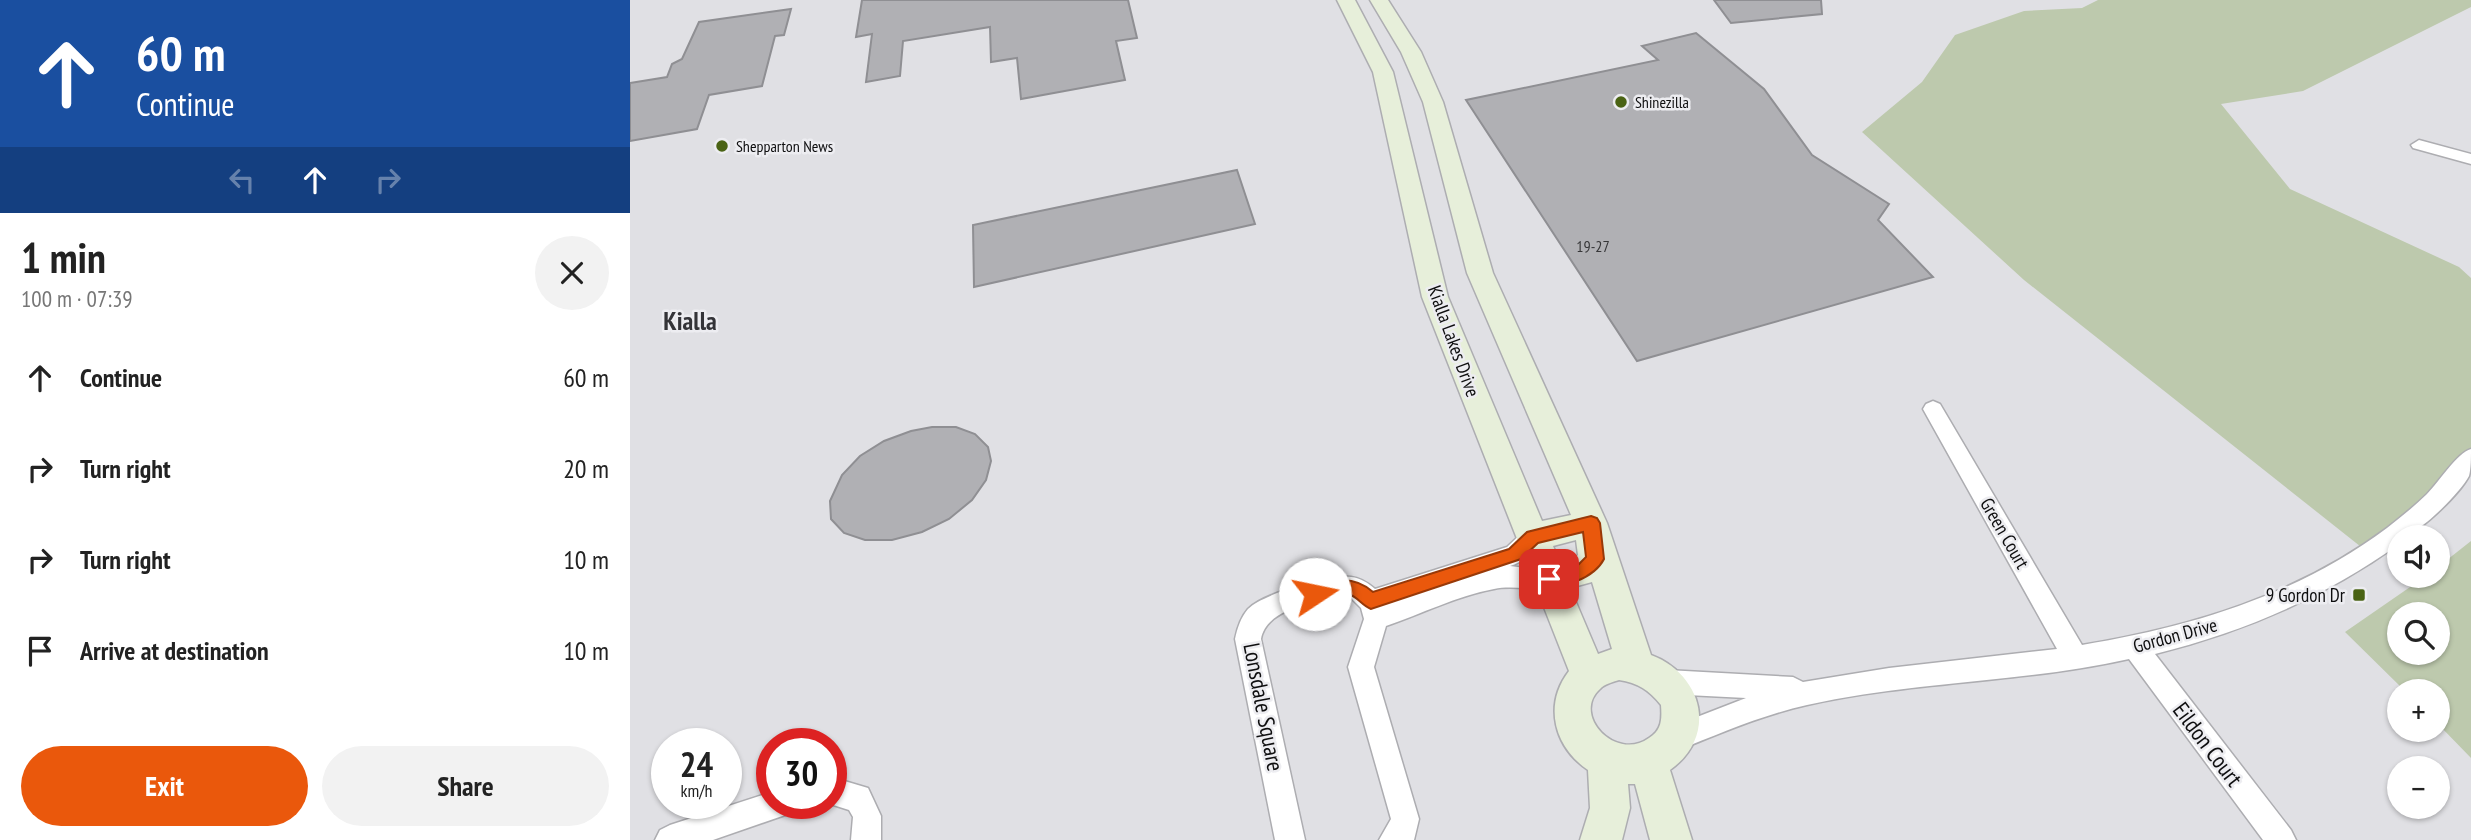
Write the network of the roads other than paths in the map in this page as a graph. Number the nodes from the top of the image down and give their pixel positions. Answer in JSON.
{"nodes":[{"id":1,"x":1346,"y":0,"type":"edge"},
{"id":2,"x":1379,"y":0,"type":"edge"},
{"id":3,"x":1398,"y":31,"type":"junction"},
{"id":4,"x":1382,"y":72,"type":"junction"},
{"id":5,"x":2419,"y":145,"type":"dead end"},
{"id":6,"x":2471,"y":159,"type":"edge"},
{"id":7,"x":1933,"y":409,"type":"dead end"},
{"id":8,"x":2471,"y":457,"type":"edge"},
{"id":9,"x":1591,"y":523,"type":"junction"},
{"id":10,"x":1533,"y":537,"type":"junction"},
{"id":11,"x":1549,"y":579,"type":"junction"},
{"id":12,"x":1373,"y":610,"type":"junction"},
{"id":13,"x":2135,"y":647,"type":"junction"},
{"id":14,"x":2076,"y":658,"type":"junction"},
{"id":15,"x":1635,"y":663,"type":"junction"},
{"id":16,"x":1588,"y":674,"type":"junction"},
{"id":17,"x":1667,"y":682,"type":"junction"},
{"id":18,"x":1827,"y":689,"type":"junction"},
{"id":19,"x":1662,"y":750,"type":"junction"},
{"id":20,"x":1607,"y":761,"type":"junction"},
{"id":21,"x":847,"y":796,"type":"edge"},
{"id":22,"x":756,"y":811,"type":"edge"},
{"id":23,"x":670,"y":840,"type":"edge"},
{"id":24,"x":866,"y":840,"type":"edge"},
{"id":25,"x":1290,"y":840,"type":"edge"},
{"id":26,"x":1394,"y":840,"type":"edge"},
{"id":27,"x":1601,"y":840,"type":"edge"},
{"id":28,"x":1671,"y":840,"type":"edge"},
{"id":29,"x":2281,"y":840,"type":"edge"}],
"edges":[{"from":1,"to":4,"type":"street","name":"Kialla Lakes Drive"},
{"from":2,"to":3,"type":"street"},
{"from":3,"to":4,"type":"street"},
{"from":3,"to":9,"type":"street"},
{"from":4,"to":10,"type":"street","name":"Kialla Lakes Drive"},
{"from":5,"to":6,"type":"street"},
{"from":7,"to":14,"type":"street","name":"Green Court"},
{"from":8,"to":13,"type":"street","name":"Gordon Drive"},
{"from":9,"to":10,"type":"street"},
{"from":9,"to":11,"type":"street"},
{"from":9,"to":15,"type":"street"},
{"from":10,"to":11,"type":"street","name":"Kialla Lakes Drive"},
{"from":10,"to":12,"type":"street"},
{"from":11,"to":12,"type":"street"},
{"from":11,"to":16,"type":"street","name":"Kialla Lakes Drive"},
{"from":12,"to":25,"type":"street","name":"Lonsdale Square"},
{"from":12,"to":26,"type":"street"},
{"from":13,"to":14,"type":"street","name":"Gordon Drive"},
{"from":13,"to":29,"type":"street","name":"Eildon Court"},
{"from":14,"to":18,"type":"street","name":"Gordon Drive"},
{"from":15,"to":16,"type":"street"},
{"from":15,"to":17,"type":"street"},
{"from":16,"to":20,"type":"street"},
{"from":17,"to":18,"type":"street","name":"Gordon Drive"},
{"from":17,"to":19,"type":"street"},
{"from":18,"to":19,"type":"street","name":"Gordon Drive"},
{"from":19,"to":20,"type":"street"},
{"from":19,"to":28,"type":"street"},
{"from":20,"to":27,"type":"street"},
{"from":21,"to":24,"type":"street"},
{"from":22,"to":23,"type":"street"}]}
